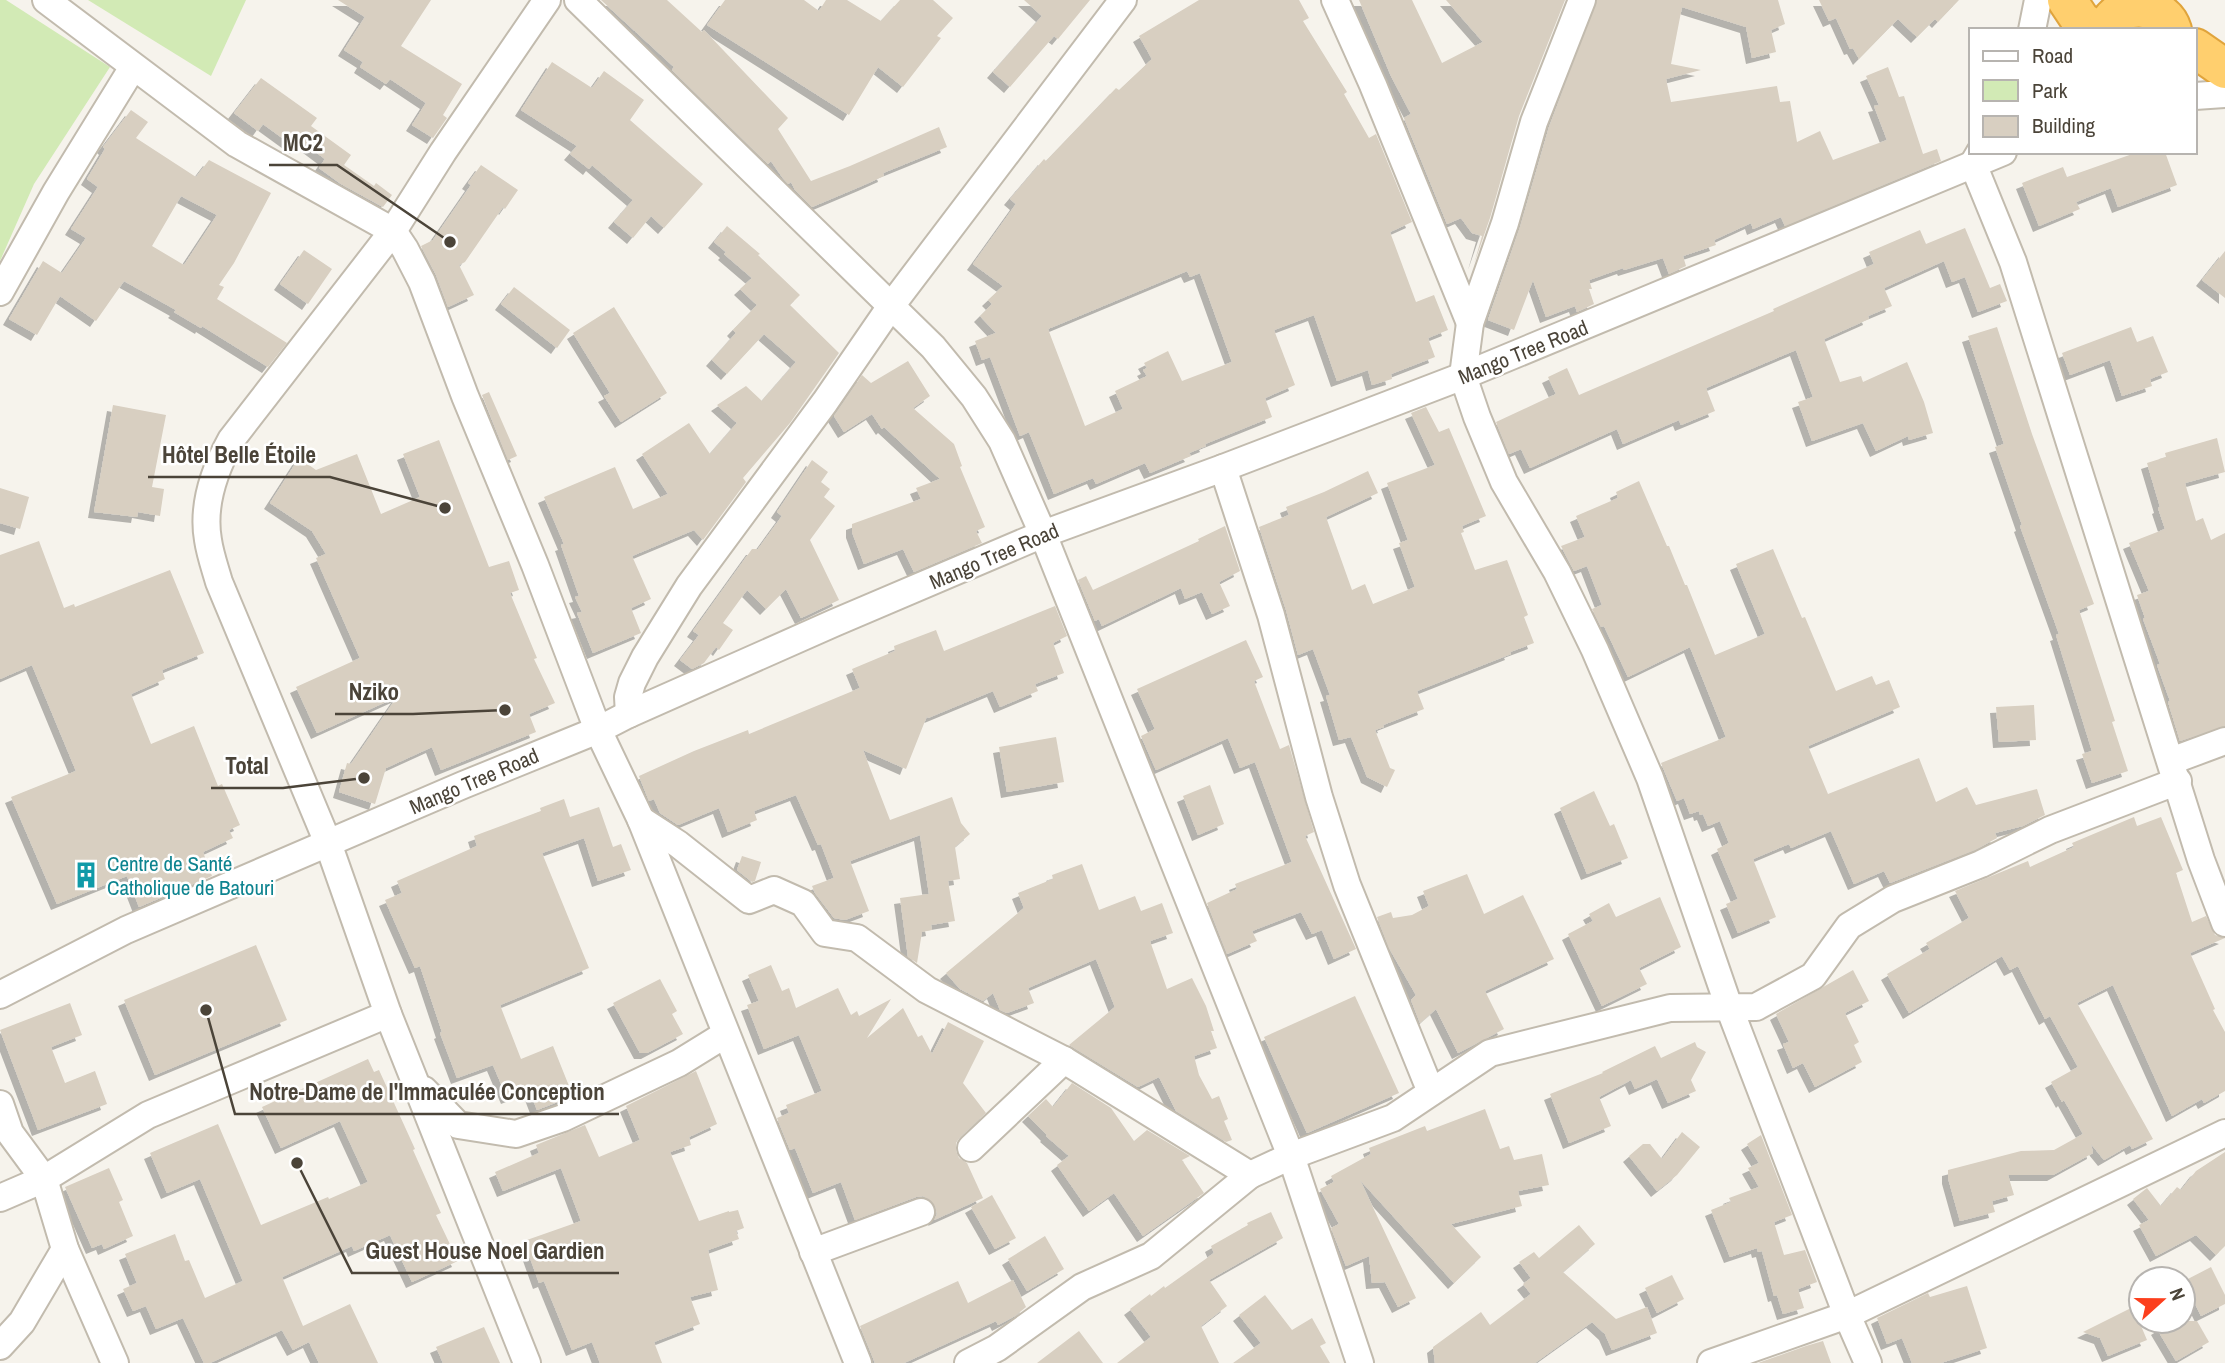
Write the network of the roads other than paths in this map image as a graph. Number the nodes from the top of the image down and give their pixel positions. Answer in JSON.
{"nodes":[{"id":1,"x":46,"y":0,"type":"edge"},
{"id":2,"x":547,"y":0,"type":"edge"},
{"id":3,"x":578,"y":0,"type":"edge"},
{"id":4,"x":1123,"y":0,"type":"edge"},
{"id":5,"x":1335,"y":0,"type":"edge"},
{"id":6,"x":1582,"y":0,"type":"edge"},
{"id":7,"x":2038,"y":0,"type":"edge"},
{"id":8,"x":2067,"y":0,"type":"edge"},
{"id":9,"x":2115,"y":13,"type":"edge"},
{"id":10,"x":2032,"y":28,"type":"edge"},
{"id":11,"x":2092,"y":28,"type":"edge"},
{"id":12,"x":2171,"y":28,"type":"edge"},
{"id":13,"x":2197,"y":49,"type":"edge"},
{"id":14,"x":133,"y":66,"type":"junction"},
{"id":15,"x":2225,"y":69,"type":"edge"},
{"id":16,"x":2225,"y":80,"type":"edge"},
{"id":17,"x":2197,"y":84,"type":"edge"},
{"id":18,"x":2225,"y":94,"type":"edge"},
{"id":19,"x":2197,"y":96,"type":"edge"},
{"id":20,"x":1994,"y":154,"type":"edge"},
{"id":21,"x":1976,"y":158,"type":"edge"},
{"id":22,"x":393,"y":232,"type":"junction"},
{"id":23,"x":0,"y":292,"type":"edge"},
{"id":24,"x":891,"y":306,"type":"junction"},
{"id":25,"x":1470,"y":323,"type":"junction"},
{"id":26,"x":1463,"y":376,"type":"junction"},
{"id":27,"x":1223,"y":468,"type":"junction"},
{"id":28,"x":1043,"y":534,"type":"junction"},
{"id":29,"x":629,"y":714,"type":"junction"},
{"id":30,"x":598,"y":730,"type":"junction"},
{"id":31,"x":2225,"y":741,"type":"edge"},
{"id":32,"x":2174,"y":771,"type":"junction"},
{"id":33,"x":641,"y":820,"type":"junction"},
{"id":34,"x":328,"y":843,"type":"junction"},
{"id":35,"x":2225,"y":923,"type":"edge"},
{"id":36,"x":0,"y":995,"type":"edge"},
{"id":37,"x":1729,"y":1007,"type":"junction"},
{"id":38,"x":388,"y":1014,"type":"junction"},
{"id":39,"x":726,"y":1034,"type":"junction"},
{"id":40,"x":1064,"y":1060,"type":"junction"},
{"id":41,"x":414,"y":1079,"type":"junction"},
{"id":42,"x":1431,"y":1092,"type":"junction"},
{"id":43,"x":0,"y":1104,"type":"edge"},
{"id":44,"x":2225,"y":1133,"type":"edge"},
{"id":45,"x":971,"y":1149,"type":"dead end"},
{"id":46,"x":1291,"y":1156,"type":"junction"},
{"id":47,"x":1250,"y":1175,"type":"junction"},
{"id":48,"x":44,"y":1179,"type":"junction"},
{"id":49,"x":0,"y":1198,"type":"edge"},
{"id":50,"x":921,"y":1212,"type":"dead end"},
{"id":51,"x":65,"y":1249,"type":"junction"},
{"id":52,"x":813,"y":1252,"type":"junction"},
{"id":53,"x":1847,"y":1315,"type":"junction"},
{"id":54,"x":0,"y":1346,"type":"edge"},
{"id":55,"x":114,"y":1363,"type":"edge"},
{"id":56,"x":527,"y":1363,"type":"edge"},
{"id":57,"x":858,"y":1363,"type":"edge"},
{"id":58,"x":968,"y":1363,"type":"edge"},
{"id":59,"x":1360,"y":1363,"type":"edge"},
{"id":60,"x":1712,"y":1363,"type":"edge"},
{"id":61,"x":1868,"y":1363,"type":"edge"}],
"edges":[{"from":1,"to":14,"type":"street"},
{"from":2,"to":22,"type":"street"},
{"from":3,"to":24,"type":"street"},
{"from":4,"to":24,"type":"street"},
{"from":5,"to":25,"type":"street"},
{"from":6,"to":25,"type":"street"},
{"from":7,"to":10,"type":"street"},
{"from":8,"to":11,"type":"highway"},
{"from":9,"to":12,"type":"highway"},
{"from":13,"to":15,"type":"highway"},
{"from":14,"to":22,"type":"street"},
{"from":14,"to":23,"type":"street"},
{"from":16,"to":17,"type":"highway"},
{"from":18,"to":19,"type":"street"},
{"from":20,"to":21,"type":"street","name":"Mango Tree Road"},
{"from":21,"to":26,"type":"street","name":"Mango Tree Road"},
{"from":21,"to":32,"type":"street"},
{"from":22,"to":30,"type":"street"},
{"from":22,"to":34,"type":"street"},
{"from":24,"to":28,"type":"street"},
{"from":24,"to":29,"type":"street"},
{"from":25,"to":26,"type":"street"},
{"from":26,"to":27,"type":"street","name":"Mango Tree Road"},
{"from":26,"to":37,"type":"street"},
{"from":27,"to":28,"type":"street","name":"Mango Tree Road"},
{"from":27,"to":42,"type":"street"},
{"from":28,"to":29,"type":"street","name":"Mango Tree Road"},
{"from":28,"to":46,"type":"street"},
{"from":29,"to":30,"type":"street","name":"Mango Tree Road"},
{"from":30,"to":33,"type":"street"},
{"from":30,"to":34,"type":"street","name":"Mango Tree Road"},
{"from":31,"to":32,"type":"street"},
{"from":32,"to":35,"type":"street"},
{"from":32,"to":37,"type":"street"},
{"from":33,"to":39,"type":"street"},
{"from":33,"to":40,"type":"street"},
{"from":34,"to":36,"type":"street","name":"Mango Tree Road"},
{"from":34,"to":38,"type":"street"},
{"from":37,"to":42,"type":"street"},
{"from":37,"to":53,"type":"street"},
{"from":38,"to":41,"type":"street"},
{"from":38,"to":48,"type":"street"},
{"from":39,"to":41,"type":"street"},
{"from":39,"to":52,"type":"street"},
{"from":40,"to":45,"type":"street"},
{"from":40,"to":47,"type":"street"},
{"from":41,"to":56,"type":"street"},
{"from":42,"to":46,"type":"street"},
{"from":43,"to":48,"type":"street"},
{"from":44,"to":53,"type":"street"},
{"from":46,"to":47,"type":"street"},
{"from":46,"to":59,"type":"street"},
{"from":47,"to":58,"type":"street"},
{"from":48,"to":49,"type":"street"},
{"from":48,"to":51,"type":"street"},
{"from":50,"to":52,"type":"street"},
{"from":51,"to":54,"type":"street"},
{"from":51,"to":55,"type":"street"},
{"from":52,"to":57,"type":"street"},
{"from":53,"to":60,"type":"street"},
{"from":53,"to":61,"type":"street"}]}
